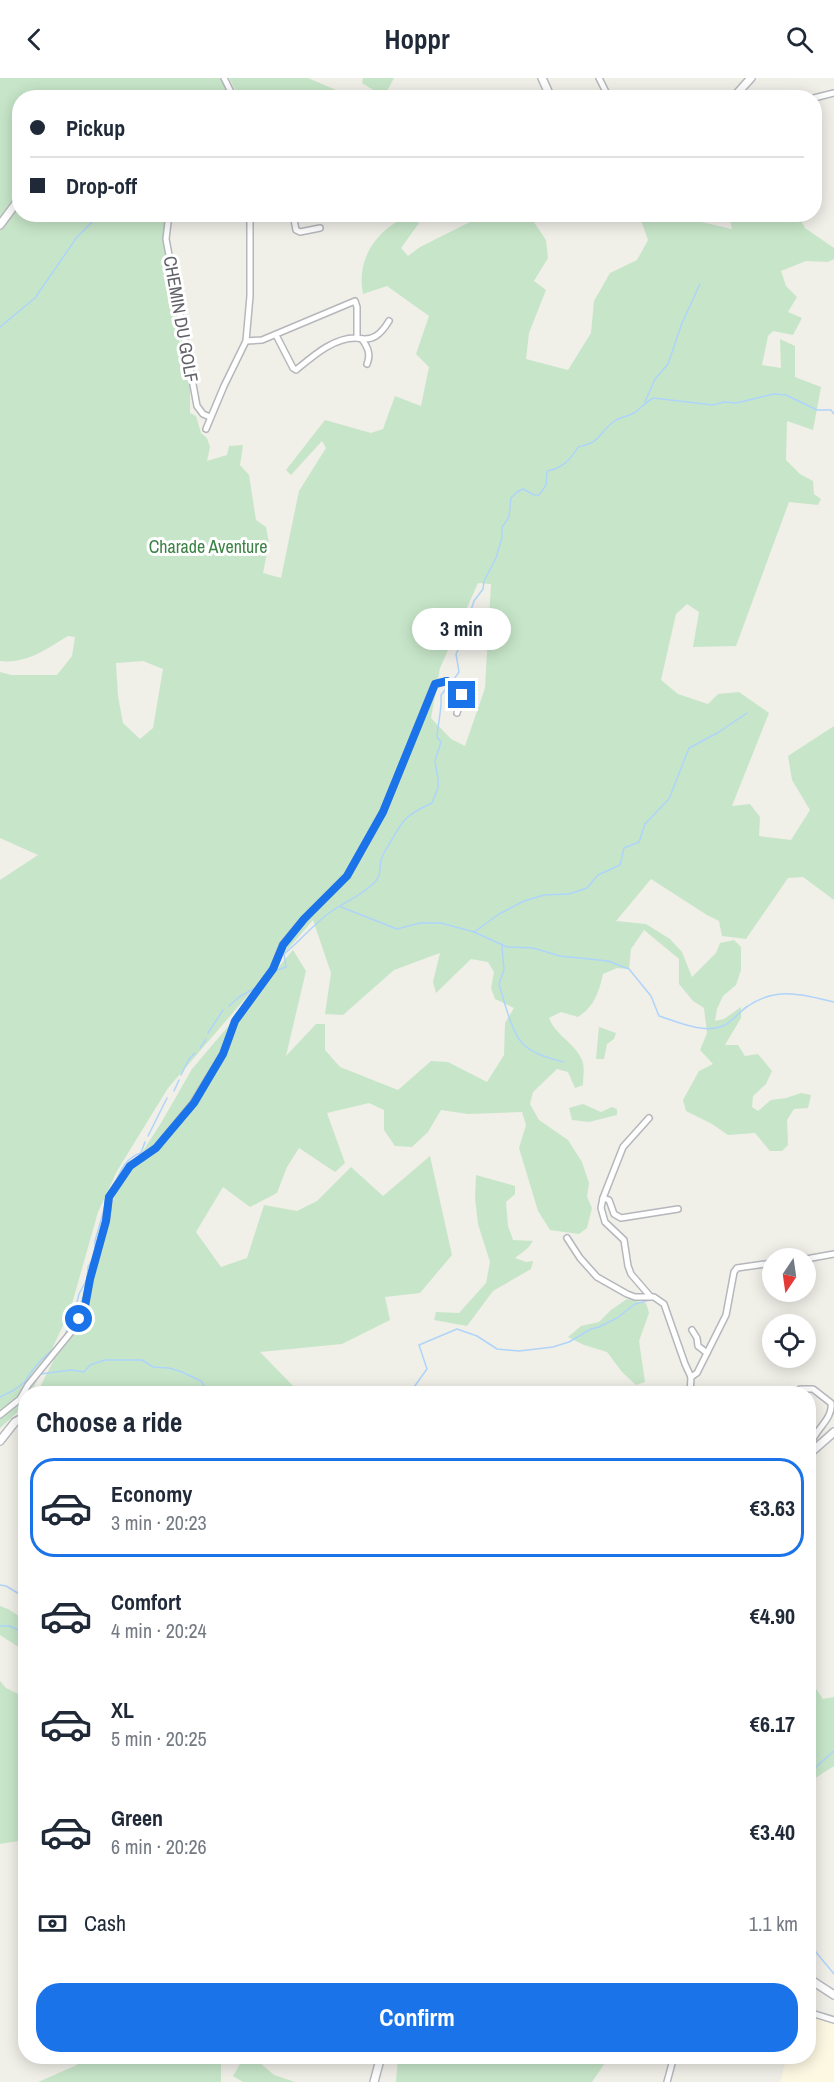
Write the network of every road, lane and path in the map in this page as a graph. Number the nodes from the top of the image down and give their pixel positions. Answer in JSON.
{"nodes":[{"id":1,"x":751,"y":78,"type":"edge"},
{"id":2,"x":740,"y":90,"type":"edge"},
{"id":3,"x":12,"y":209,"type":"edge"},
{"id":4,"x":169,"y":222,"type":"edge"},
{"id":5,"x":250,"y":222,"type":"edge"},
{"id":6,"x":294,"y":222,"type":"edge"},
{"id":7,"x":0,"y":225,"type":"edge"},
{"id":8,"x":320,"y":228,"type":"dead end"},
{"id":9,"x":389,"y":321,"type":"dead end"},
{"id":10,"x":276,"y":335,"type":"junction"},
{"id":11,"x":360,"y":339,"type":"junction"},
{"id":12,"x":246,"y":341,"type":"junction"},
{"id":13,"x":367,"y":363,"type":"dead end"},
{"id":14,"x":210,"y":417,"type":"junction"},
{"id":15,"x":206,"y":429,"type":"dead end"},
{"id":16,"x":457,"y":712,"type":"dead end"},
{"id":17,"x":649,"y":1118,"type":"dead end"},
{"id":18,"x":603,"y":1198,"type":"junction"},
{"id":19,"x":678,"y":1209,"type":"dead end"},
{"id":20,"x":567,"y":1238,"type":"dead end"},
{"id":21,"x":834,"y":1254,"type":"edge"},
{"id":22,"x":816,"y":1257,"type":"edge"},
{"id":23,"x":762,"y":1264,"type":"edge"},
{"id":24,"x":650,"y":1296,"type":"junction"},
{"id":25,"x":692,"y":1330,"type":"dead end"},
{"id":26,"x":707,"y":1353,"type":"junction"},
{"id":27,"x":691,"y":1377,"type":"junction"},
{"id":28,"x":27,"y":1386,"type":"edge"},
{"id":29,"x":690,"y":1386,"type":"edge"},
{"id":30,"x":816,"y":1391,"type":"edge"},
{"id":31,"x":18,"y":1401,"type":"edge"},
{"id":32,"x":0,"y":1415,"type":"edge"},
{"id":33,"x":18,"y":1420,"type":"edge"},
{"id":34,"x":834,"y":1432,"type":"edge"},
{"id":35,"x":816,"y":1436,"type":"edge"},
{"id":36,"x":0,"y":1441,"type":"edge"},
{"id":37,"x":816,"y":1448,"type":"edge"},
{"id":38,"x":816,"y":1983,"type":"edge"},
{"id":39,"x":834,"y":1995,"type":"edge"},
{"id":40,"x":816,"y":2014,"type":"edge"},
{"id":41,"x":834,"y":2020,"type":"edge"},
{"id":42,"x":379,"y":2064,"type":"edge"},
{"id":43,"x":672,"y":2064,"type":"edge"},
{"id":44,"x":374,"y":2082,"type":"edge"},
{"id":45,"x":667,"y":2082,"type":"edge"}],
"edges":[{"from":1,"to":2,"type":"street"},
{"from":3,"to":7,"type":"street"},
{"from":4,"to":14,"type":"street","name":"CHEMIN DU GOLF"},
{"from":5,"to":12,"type":"street"},
{"from":6,"to":8,"type":"street"},
{"from":9,"to":11,"type":"street"},
{"from":10,"to":11,"type":"street"},
{"from":10,"to":11,"type":"street"},
{"from":10,"to":12,"type":"street"},
{"from":11,"to":13,"type":"street"},
{"from":12,"to":14,"type":"street"},
{"from":14,"to":15,"type":"street"},
{"from":16,"to":28,"type":"street"},
{"from":17,"to":18,"type":"street"},
{"from":18,"to":19,"type":"street"},
{"from":18,"to":24,"type":"street"},
{"from":20,"to":24,"type":"street"},
{"from":21,"to":22,"type":"street"},
{"from":23,"to":26,"type":"street"},
{"from":24,"to":27,"type":"street"},
{"from":25,"to":26,"type":"street"},
{"from":26,"to":27,"type":"street"},
{"from":27,"to":29,"type":"street"},
{"from":30,"to":35,"type":"street"},
{"from":31,"to":32,"type":"street"},
{"from":33,"to":36,"type":"street"},
{"from":34,"to":37,"type":"street"},
{"from":38,"to":39,"type":"street"},
{"from":40,"to":41,"type":"street"},
{"from":42,"to":44,"type":"street"},
{"from":43,"to":45,"type":"street"}]}
